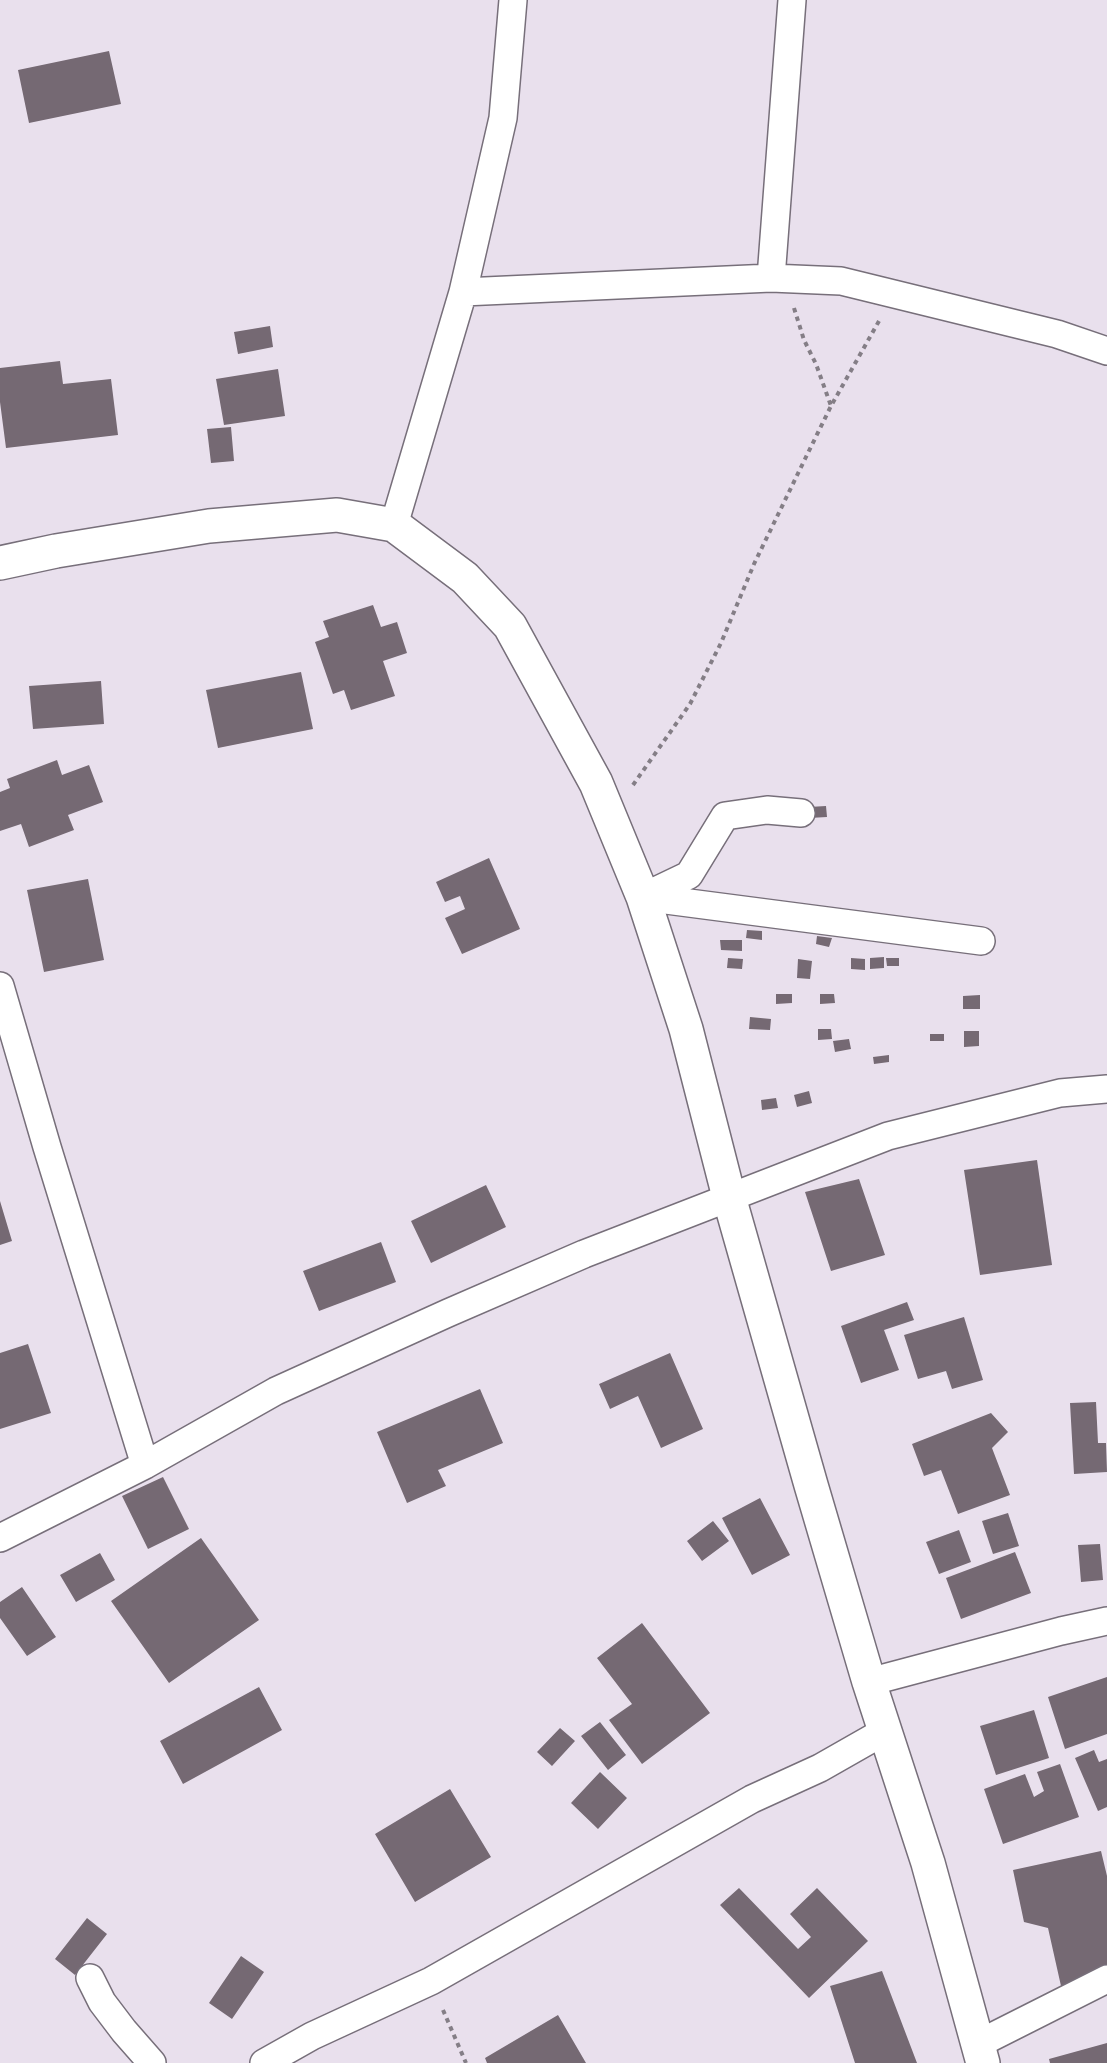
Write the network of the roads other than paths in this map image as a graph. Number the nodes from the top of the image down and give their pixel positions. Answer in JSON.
{"nodes":[{"id":1,"x":513,"y":0,"type":"edge"},
{"id":2,"x":792,"y":0,"type":"edge"},
{"id":3,"x":778,"y":279,"type":"junction"},
{"id":4,"x":463,"y":292,"type":"junction"},
{"id":5,"x":1107,"y":351,"type":"edge"},
{"id":6,"x":394,"y":525,"type":"junction"},
{"id":7,"x":0,"y":563,"type":"edge"},
{"id":8,"x":801,"y":813,"type":"dead end"},
{"id":9,"x":643,"y":897,"type":"junction"},
{"id":10,"x":981,"y":941,"type":"dead end"},
{"id":11,"x":0,"y":986,"type":"edge"},
{"id":12,"x":1107,"y":1089,"type":"edge"},
{"id":13,"x":729,"y":1197,"type":"junction"},
{"id":14,"x":145,"y":1465,"type":"junction"},
{"id":15,"x":0,"y":1538,"type":"edge"},
{"id":16,"x":1107,"y":1621,"type":"edge"},
{"id":17,"x":869,"y":1682,"type":"junction"},
{"id":18,"x":885,"y":1731,"type":"junction"},
{"id":19,"x":90,"y":1978,"type":"dead end"},
{"id":20,"x":1107,"y":1978,"type":"edge"},
{"id":21,"x":981,"y":2054,"type":"edge"},
{"id":22,"x":152,"y":2063,"type":"edge"},
{"id":23,"x":264,"y":2063,"type":"edge"}],
"edges":[{"from":1,"to":4,"type":"street"},
{"from":2,"to":3,"type":"street"},
{"from":3,"to":4,"type":"street"},
{"from":3,"to":5,"type":"street"},
{"from":4,"to":6,"type":"street"},
{"from":6,"to":7,"type":"street"},
{"from":6,"to":9,"type":"street"},
{"from":8,"to":9,"type":"street"},
{"from":9,"to":10,"type":"street"},
{"from":9,"to":13,"type":"street"},
{"from":11,"to":14,"type":"street"},
{"from":12,"to":13,"type":"street"},
{"from":13,"to":14,"type":"street"},
{"from":13,"to":17,"type":"street"},
{"from":14,"to":15,"type":"street"},
{"from":16,"to":17,"type":"street"},
{"from":17,"to":18,"type":"street"},
{"from":18,"to":21,"type":"street"},
{"from":18,"to":23,"type":"street"},
{"from":19,"to":22,"type":"street"},
{"from":20,"to":21,"type":"street"}]}
